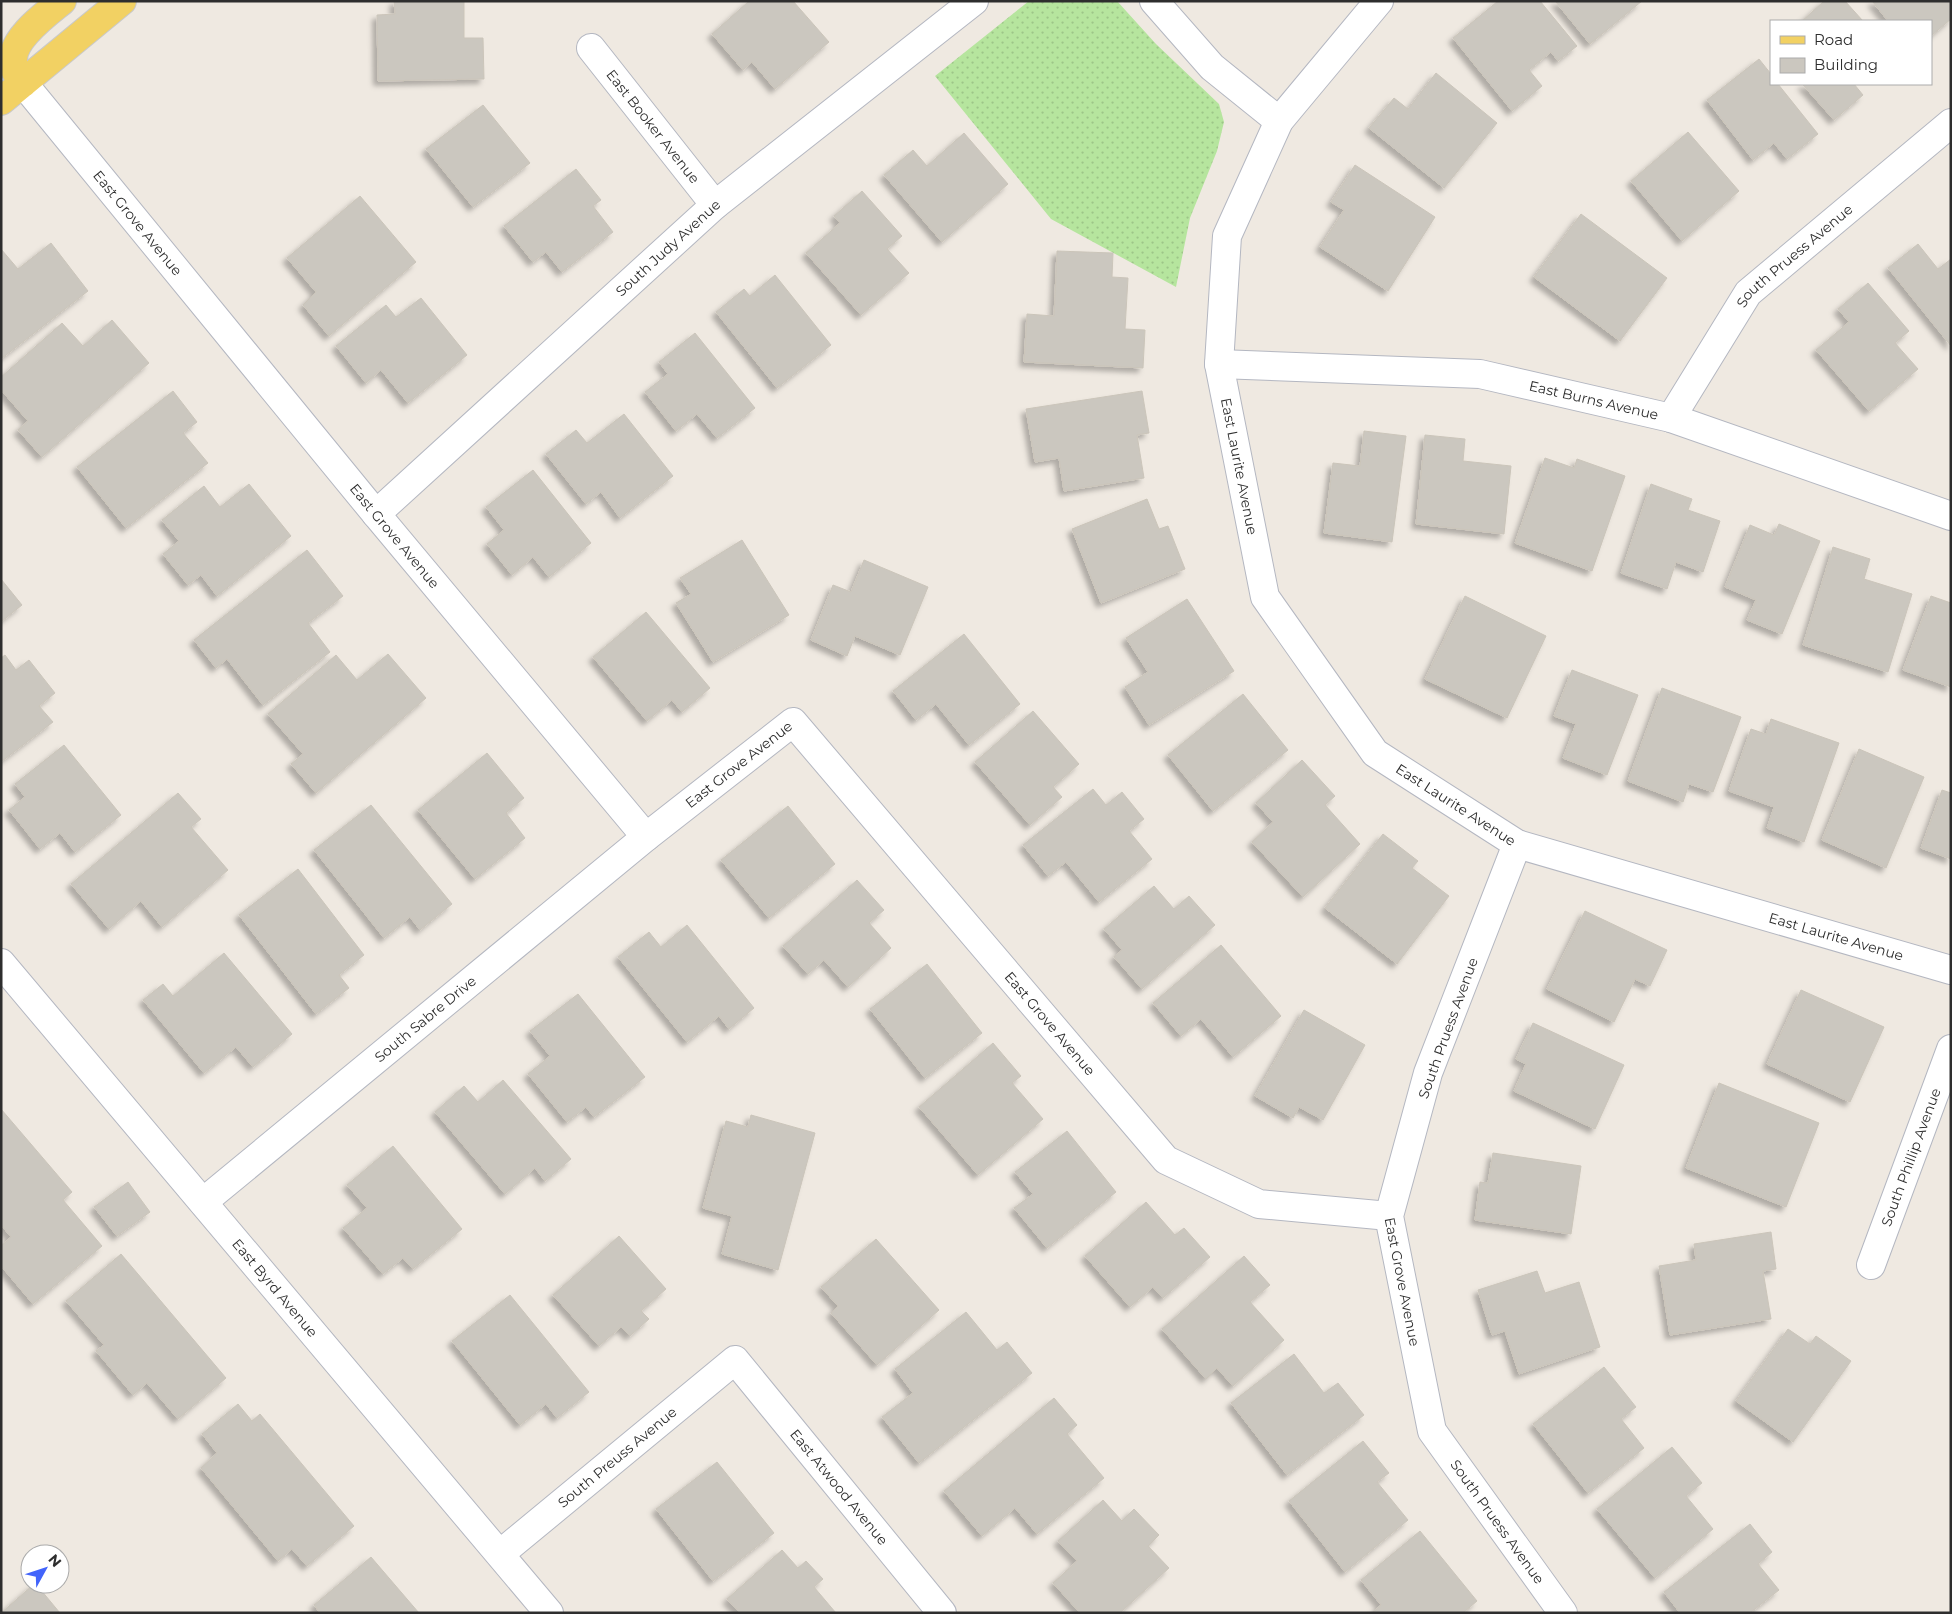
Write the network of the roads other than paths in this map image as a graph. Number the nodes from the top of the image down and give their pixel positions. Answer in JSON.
{"nodes":[{"id":1,"x":62,"y":1,"type":"edge"},
{"id":2,"x":122,"y":1,"type":"edge"},
{"id":3,"x":974,"y":1,"type":"edge"},
{"id":4,"x":1154,"y":1,"type":"edge"},
{"id":5,"x":1379,"y":1,"type":"edge"},
{"id":6,"x":591,"y":48,"type":"dead end"},
{"id":7,"x":23,"y":83,"type":"junction"},
{"id":8,"x":1,"y":101,"type":"edge"},
{"id":9,"x":1279,"y":121,"type":"junction"},
{"id":10,"x":1951,"y":123,"type":"edge"},
{"id":11,"x":715,"y":205,"type":"junction"},
{"id":12,"x":1219,"y":364,"type":"junction"},
{"id":13,"x":1671,"y":418,"type":"junction"},
{"id":14,"x":376,"y":514,"type":"junction"},
{"id":15,"x":1951,"y":516,"type":"edge"},
{"id":16,"x":646,"y":837,"type":"junction"},
{"id":17,"x":1517,"y":844,"type":"junction"},
{"id":18,"x":1,"y":963,"type":"edge"},
{"id":19,"x":1951,"y":970,"type":"edge"},
{"id":20,"x":1951,"y":1049,"type":"edge"},
{"id":21,"x":203,"y":1202,"type":"junction"},
{"id":22,"x":1390,"y":1216,"type":"junction"},
{"id":23,"x":1871,"y":1265,"type":"dead end"},
{"id":24,"x":735,"y":1360,"type":"joint"},
{"id":25,"x":1432,"y":1431,"type":"joint"},
{"id":26,"x":500,"y":1554,"type":"junction"},
{"id":27,"x":549,"y":1613,"type":"edge"},
{"id":28,"x":942,"y":1613,"type":"edge"},
{"id":29,"x":1563,"y":1613,"type":"edge"}],
"edges":[{"from":1,"to":7,"type":"main road"},
{"from":2,"to":7,"type":"main road"},
{"from":3,"to":11,"type":"street","name":"South Judy Avenue"},
{"from":4,"to":9,"type":"street"},
{"from":5,"to":9,"type":"street","name":"East Laurite Avenue"},
{"from":6,"to":11,"type":"street","name":"East Booker Avenue"},
{"from":7,"to":8,"type":"main road"},
{"from":7,"to":14,"type":"street","name":"East Grove Avenue"},
{"from":9,"to":12,"type":"street","name":"East Laurite Avenue"},
{"from":10,"to":13,"type":"street","name":"South Pruess Avenue"},
{"from":11,"to":14,"type":"street","name":"South Judy Avenue"},
{"from":12,"to":13,"type":"street","name":"East Burns Avenue"},
{"from":12,"to":17,"type":"street","name":"East Laurite Avenue"},
{"from":13,"to":15,"type":"street","name":"East Burns Avenue"},
{"from":14,"to":16,"type":"street","name":"East Grove Avenue"},
{"from":16,"to":21,"type":"street","name":"South Sabre Drive"},
{"from":16,"to":22,"type":"street","name":"East Grove Avenue"},
{"from":17,"to":19,"type":"street","name":"East Laurite Avenue"},
{"from":17,"to":22,"type":"street","name":"South Pruess Avenue"},
{"from":18,"to":21,"type":"street","name":"East Byrd Avenue"},
{"from":20,"to":23,"type":"street","name":"South Phillip Avenue"},
{"from":21,"to":26,"type":"street","name":"East Byrd Avenue"},
{"from":22,"to":25,"type":"street","name":"East Grove Avenue"},
{"from":24,"to":26,"type":"street","name":"South Preuss Avenue"},
{"from":24,"to":28,"type":"street","name":"East Atwood Avenue"},
{"from":25,"to":29,"type":"street","name":"South Pruess Avenue"},
{"from":26,"to":27,"type":"street","name":"East Byrd Avenue"}]}
